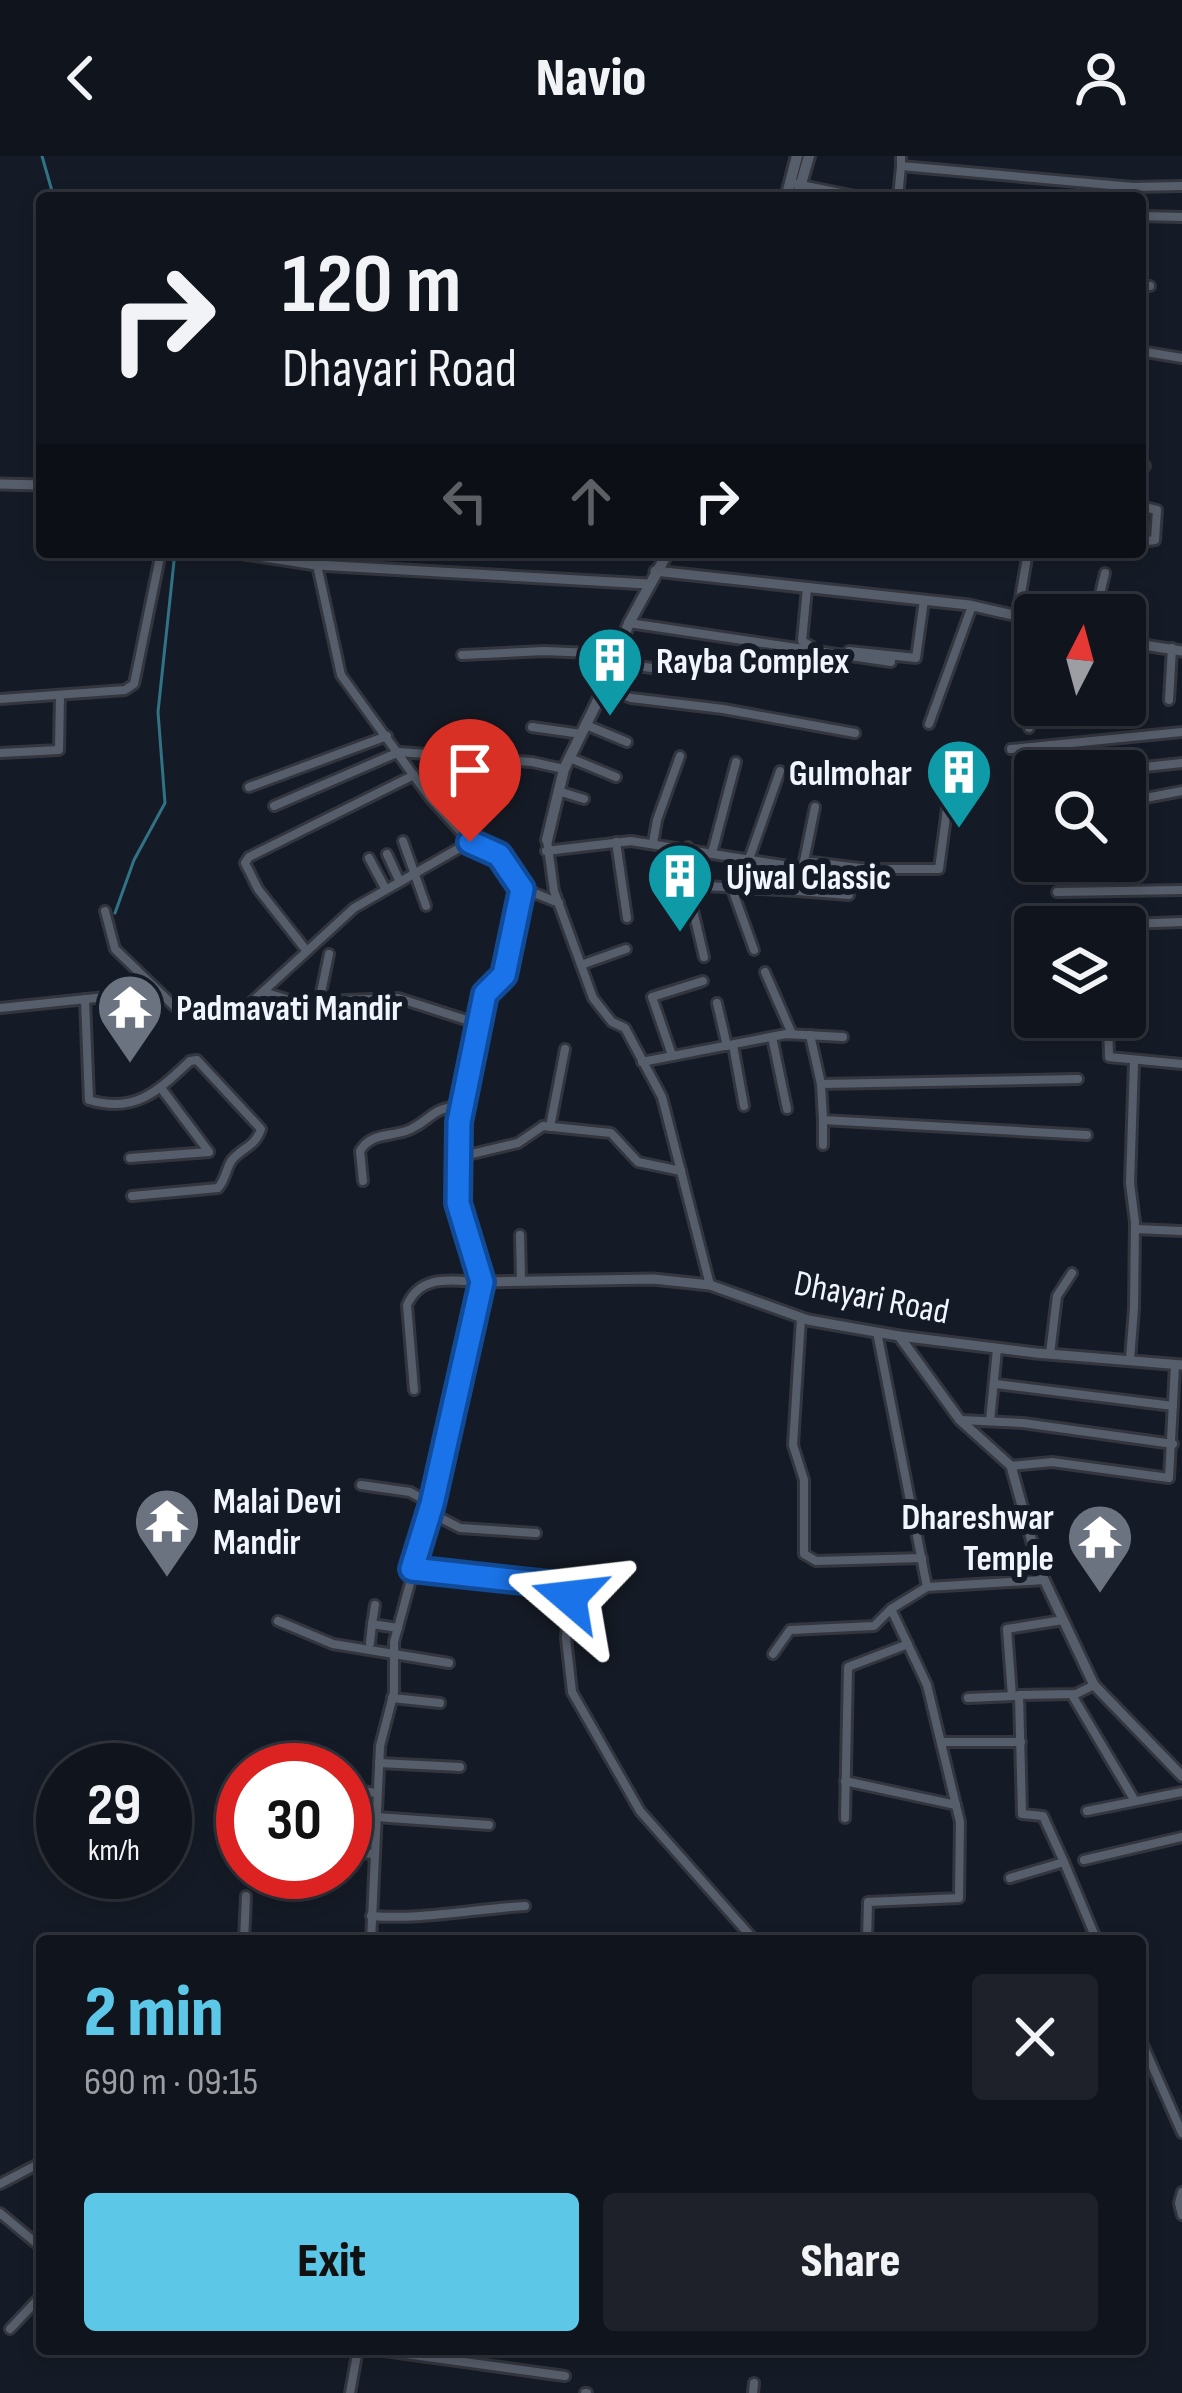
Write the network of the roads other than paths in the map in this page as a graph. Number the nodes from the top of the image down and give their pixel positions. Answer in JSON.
{"nodes":[{"id":1,"x":797,"y":156,"type":"edge"},
{"id":2,"x":808,"y":156,"type":"edge"},
{"id":3,"x":901,"y":161,"type":"edge"},
{"id":4,"x":1182,"y":186,"type":"edge"},
{"id":5,"x":796,"y":189,"type":"edge"},
{"id":6,"x":898,"y":192,"type":"edge"},
{"id":7,"x":1146,"y":216,"type":"edge"},
{"id":8,"x":1182,"y":217,"type":"edge"},
{"id":9,"x":1146,"y":352,"type":"edge"},
{"id":10,"x":1182,"y":358,"type":"edge"},
{"id":11,"x":0,"y":484,"type":"edge"},
{"id":12,"x":36,"y":484,"type":"edge"},
{"id":13,"x":1146,"y":507,"type":"edge"},
{"id":14,"x":1146,"y":542,"type":"edge"},
{"id":15,"x":160,"y":558,"type":"edge"},
{"id":16,"x":271,"y":558,"type":"edge"},
{"id":17,"x":1027,"y":558,"type":"edge"},
{"id":18,"x":661,"y":559,"type":"edge"},
{"id":19,"x":317,"y":565,"type":"junction"},
{"id":20,"x":1105,"y":573,"type":"dead end"},
{"id":21,"x":648,"y":584,"type":"junction"},
{"id":22,"x":807,"y":588,"type":"junction"},
{"id":23,"x":1021,"y":594,"type":"edge"},
{"id":24,"x":1100,"y":594,"type":"edge"},
{"id":25,"x":924,"y":600,"type":"junction"},
{"id":26,"x":972,"y":606,"type":"junction"},
{"id":27,"x":1014,"y":615,"type":"edge"},
{"id":28,"x":629,"y":623,"type":"junction"},
{"id":29,"x":1146,"y":645,"type":"edge"},
{"id":30,"x":1177,"y":650,"type":"edge"},
{"id":31,"x":462,"y":655,"type":"dead end"},
{"id":32,"x":615,"y":659,"type":"junction"},
{"id":33,"x":891,"y":662,"type":"dead end"},
{"id":34,"x":652,"y":668,"type":"dead end"},
{"id":35,"x":604,"y":688,"type":"junction"},
{"id":36,"x":60,"y":695,"type":"junction"},
{"id":37,"x":0,"y":699,"type":"edge"},
{"id":38,"x":1169,"y":700,"type":"dead end"},
{"id":39,"x":929,"y":724,"type":"dead end"},
{"id":40,"x":532,"y":728,"type":"dead end"},
{"id":41,"x":583,"y":730,"type":"junction"},
{"id":42,"x":1182,"y":732,"type":"edge"},
{"id":43,"x":855,"y":734,"type":"dead end"},
{"id":44,"x":386,"y":736,"type":"junction"},
{"id":45,"x":627,"y":742,"type":"dead end"},
{"id":46,"x":1051,"y":745,"type":"junction"},
{"id":47,"x":1012,"y":748,"type":"dead end"},
{"id":48,"x":1051,"y":750,"type":"edge"},
{"id":49,"x":399,"y":752,"type":"junction"},
{"id":50,"x":0,"y":753,"type":"edge"},
{"id":51,"x":680,"y":755,"type":"dead end"},
{"id":52,"x":484,"y":758,"type":"junction"},
{"id":53,"x":736,"y":763,"type":"dead end"},
{"id":54,"x":1182,"y":763,"type":"edge"},
{"id":55,"x":567,"y":764,"type":"junction"},
{"id":56,"x":1146,"y":767,"type":"edge"},
{"id":57,"x":780,"y":771,"type":"dead end"},
{"id":58,"x":414,"y":775,"type":"junction"},
{"id":59,"x":616,"y":777,"type":"dead end"},
{"id":60,"x":249,"y":787,"type":"dead end"},
{"id":61,"x":558,"y":791,"type":"junction"},
{"id":62,"x":1182,"y":791,"type":"edge"},
{"id":63,"x":430,"y":798,"type":"junction"},
{"id":64,"x":1146,"y":798,"type":"edge"},
{"id":65,"x":584,"y":799,"type":"dead end"},
{"id":66,"x":274,"y":806,"type":"dead end"},
{"id":67,"x":815,"y":807,"type":"dead end"},
{"id":68,"x":947,"y":809,"type":"dead end"},
{"id":69,"x":404,"y":841,"type":"dead end"},
{"id":70,"x":470,"y":842,"type":"junction"},
{"id":71,"x":616,"y":842,"type":"junction"},
{"id":72,"x":653,"y":843,"type":"junction"},
{"id":73,"x":546,"y":845,"type":"junction"},
{"id":74,"x":688,"y":848,"type":"junction"},
{"id":75,"x":712,"y":853,"type":"junction"},
{"id":76,"x":387,"y":854,"type":"dead end"},
{"id":77,"x":369,"y":858,"type":"dead end"},
{"id":78,"x":748,"y":862,"type":"junction"},
{"id":79,"x":805,"y":862,"type":"junction"},
{"id":80,"x":416,"y":871,"type":"junction"},
{"id":81,"x":399,"y":880,"type":"junction"},
{"id":82,"x":687,"y":885,"type":"junction"},
{"id":83,"x":730,"y":886,"type":"junction"},
{"id":84,"x":385,"y":888,"type":"junction"},
{"id":85,"x":522,"y":889,"type":"junction"},
{"id":86,"x":1182,"y":890,"type":"edge"},
{"id":87,"x":798,"y":891,"type":"junction"},
{"id":88,"x":1057,"y":892,"type":"dead end"},
{"id":89,"x":849,"y":896,"type":"dead end"},
{"id":90,"x":559,"y":903,"type":"junction"},
{"id":91,"x":425,"y":907,"type":"dead end"},
{"id":92,"x":105,"y":910,"type":"dead end"},
{"id":93,"x":627,"y":918,"type":"dead end"},
{"id":94,"x":1182,"y":922,"type":"edge"},
{"id":95,"x":1146,"y":923,"type":"edge"},
{"id":96,"x":626,"y":949,"type":"dead end"},
{"id":97,"x":306,"y":950,"type":"junction"},
{"id":98,"x":754,"y":950,"type":"dead end"},
{"id":99,"x":329,"y":954,"type":"dead end"},
{"id":100,"x":704,"y":957,"type":"dead end"},
{"id":101,"x":580,"y":965,"type":"junction"},
{"id":102,"x":765,"y":972,"type":"dead end"},
{"id":103,"x":704,"y":981,"type":"dead end"},
{"id":104,"x":263,"y":992,"type":"junction"},
{"id":105,"x":143,"y":993,"type":"dead end"},
{"id":106,"x":85,"y":999,"type":"junction"},
{"id":107,"x":319,"y":1002,"type":"junction"},
{"id":108,"x":717,"y":1003,"type":"dead end"},
{"id":109,"x":0,"y":1008,"type":"edge"},
{"id":110,"x":479,"y":1024,"type":"junction"},
{"id":111,"x":792,"y":1034,"type":"junction"},
{"id":112,"x":810,"y":1035,"type":"junction"},
{"id":113,"x":772,"y":1037,"type":"junction"},
{"id":114,"x":844,"y":1037,"type":"dead end"},
{"id":115,"x":1109,"y":1038,"type":"edge"},
{"id":116,"x":730,"y":1045,"type":"junction"},
{"id":117,"x":565,"y":1049,"type":"dead end"},
{"id":118,"x":672,"y":1055,"type":"junction"},
{"id":119,"x":642,"y":1062,"type":"junction"},
{"id":120,"x":1134,"y":1062,"type":"junction"},
{"id":121,"x":1182,"y":1064,"type":"edge"},
{"id":122,"x":1078,"y":1079,"type":"dead end"},
{"id":123,"x":821,"y":1084,"type":"junction"},
{"id":124,"x":160,"y":1088,"type":"junction"},
{"id":125,"x":463,"y":1106,"type":"junction"},
{"id":126,"x":744,"y":1106,"type":"dead end"},
{"id":127,"x":787,"y":1109,"type":"dead end"},
{"id":128,"x":823,"y":1120,"type":"junction"},
{"id":129,"x":550,"y":1127,"type":"junction"},
{"id":130,"x":1087,"y":1135,"type":"dead end"},
{"id":131,"x":824,"y":1145,"type":"dead end"},
{"id":132,"x":209,"y":1152,"type":"junction"},
{"id":133,"x":458,"y":1157,"type":"junction"},
{"id":134,"x":130,"y":1158,"type":"dead end"},
{"id":135,"x":231,"y":1161,"type":"junction"},
{"id":136,"x":681,"y":1171,"type":"junction"},
{"id":137,"x":363,"y":1181,"type":"dead end"},
{"id":138,"x":132,"y":1196,"type":"dead end"},
{"id":139,"x":1135,"y":1229,"type":"junction"},
{"id":140,"x":1182,"y":1231,"type":"edge"},
{"id":141,"x":520,"y":1235,"type":"dead end"},
{"id":142,"x":1072,"y":1273,"type":"dead end"},
{"id":143,"x":521,"y":1281,"type":"junction"},
{"id":144,"x":482,"y":1282,"type":"junction"},
{"id":145,"x":710,"y":1285,"type":"junction"},
{"id":146,"x":801,"y":1318,"type":"junction"},
{"id":147,"x":877,"y":1332,"type":"junction"},
{"id":148,"x":899,"y":1336,"type":"junction"},
{"id":149,"x":997,"y":1348,"type":"junction"},
{"id":150,"x":1050,"y":1354,"type":"junction"},
{"id":151,"x":1130,"y":1359,"type":"junction"},
{"id":152,"x":1178,"y":1365,"type":"edge"},
{"id":153,"x":996,"y":1384,"type":"junction"},
{"id":154,"x":414,"y":1390,"type":"dead end"},
{"id":155,"x":1174,"y":1406,"type":"junction"},
{"id":156,"x":960,"y":1420,"type":"junction"},
{"id":157,"x":990,"y":1421,"type":"junction"},
{"id":158,"x":1173,"y":1444,"type":"junction"},
{"id":159,"x":1177,"y":1458,"type":"edge"},
{"id":160,"x":1011,"y":1466,"type":"junction"},
{"id":161,"x":361,"y":1485,"type":"dead end"},
{"id":162,"x":431,"y":1508,"type":"junction"},
{"id":163,"x":536,"y":1533,"type":"dead end"},
{"id":164,"x":922,"y":1558,"type":"junction"},
{"id":165,"x":412,"y":1569,"type":"junction"},
{"id":166,"x":1044,"y":1580,"type":"junction"},
{"id":167,"x":927,"y":1587,"type":"junction"},
{"id":168,"x":375,"y":1605,"type":"dead end"},
{"id":169,"x":891,"y":1609,"type":"junction"},
{"id":170,"x":1063,"y":1620,"type":"junction"},
{"id":171,"x":278,"y":1621,"type":"dead end"},
{"id":172,"x":373,"y":1624,"type":"junction"},
{"id":173,"x":398,"y":1628,"type":"junction"},
{"id":174,"x":370,"y":1643,"type":"dead end"},
{"id":175,"x":908,"y":1644,"type":"junction"},
{"id":176,"x":394,"y":1654,"type":"junction"},
{"id":177,"x":773,"y":1654,"type":"dead end"},
{"id":178,"x":449,"y":1663,"type":"dead end"},
{"id":179,"x":1094,"y":1685,"type":"junction"},
{"id":180,"x":1072,"y":1694,"type":"junction"},
{"id":181,"x":1015,"y":1695,"type":"junction"},
{"id":182,"x":392,"y":1698,"type":"junction"},
{"id":183,"x":968,"y":1698,"type":"dead end"},
{"id":184,"x":440,"y":1703,"type":"dead end"},
{"id":185,"x":941,"y":1742,"type":"junction"},
{"id":186,"x":1021,"y":1742,"type":"junction"},
{"id":187,"x":379,"y":1763,"type":"junction"},
{"id":188,"x":460,"y":1767,"type":"dead end"},
{"id":189,"x":1182,"y":1776,"type":"edge"},
{"id":190,"x":845,"y":1781,"type":"junction"},
{"id":191,"x":372,"y":1792,"type":"edge"},
{"id":192,"x":377,"y":1792,"type":"junction"},
{"id":193,"x":1182,"y":1792,"type":"edge"},
{"id":194,"x":1135,"y":1801,"type":"junction"},
{"id":195,"x":956,"y":1805,"type":"junction"},
{"id":196,"x":1087,"y":1811,"type":"dead end"},
{"id":197,"x":376,"y":1816,"type":"junction"},
{"id":198,"x":844,"y":1818,"type":"dead end"},
{"id":199,"x":489,"y":1826,"type":"dead end"},
{"id":200,"x":374,"y":1832,"type":"joint"},
{"id":201,"x":1182,"y":1837,"type":"edge"},
{"id":202,"x":374,"y":1854,"type":"joint"},
{"id":203,"x":1084,"y":1860,"type":"dead end"},
{"id":204,"x":1064,"y":1862,"type":"junction"},
{"id":205,"x":1010,"y":1878,"type":"dead end"},
{"id":206,"x":246,"y":1899,"type":"edge"},
{"id":207,"x":525,"y":1906,"type":"dead end"},
{"id":208,"x":371,"y":1916,"type":"junction"},
{"id":209,"x":244,"y":1935,"type":"edge"},
{"id":210,"x":371,"y":1935,"type":"edge"},
{"id":211,"x":750,"y":1935,"type":"edge"},
{"id":212,"x":867,"y":1935,"type":"edge"},
{"id":213,"x":1094,"y":1935,"type":"edge"},
{"id":214,"x":1146,"y":2063,"type":"edge"},
{"id":215,"x":1182,"y":2133,"type":"edge"},
{"id":216,"x":36,"y":2165,"type":"edge"},
{"id":217,"x":0,"y":2184,"type":"edge"},
{"id":218,"x":1182,"y":2192,"type":"edge"},
{"id":219,"x":0,"y":2213,"type":"edge"},
{"id":220,"x":1182,"y":2215,"type":"edge"},
{"id":221,"x":36,"y":2243,"type":"edge"},
{"id":222,"x":36,"y":2301,"type":"edge"},
{"id":223,"x":10,"y":2329,"type":"dead end"},
{"id":224,"x":357,"y":2355,"type":"edge"},
{"id":225,"x":413,"y":2355,"type":"edge"},
{"id":226,"x":565,"y":2376,"type":"dead end"},
{"id":227,"x":350,"y":2393,"type":"edge"}],
"edges":[{"from":1,"to":5,"type":"main road"},
{"from":2,"to":5,"type":"main road"},
{"from":3,"to":4,"type":"street"},
{"from":3,"to":6,"type":"street"},
{"from":7,"to":8,"type":"street"},
{"from":9,"to":10,"type":"street"},
{"from":11,"to":12,"type":"street"},
{"from":13,"to":14,"type":"street"},
{"from":15,"to":36,"type":"street"},
{"from":16,"to":19,"type":"street"},
{"from":17,"to":23,"type":"street"},
{"from":18,"to":21,"type":"main road"},
{"from":18,"to":22,"type":"street"},
{"from":19,"to":21,"type":"street"},
{"from":19,"to":44,"type":"street"},
{"from":20,"to":24,"type":"street"},
{"from":21,"to":28,"type":"main road"},
{"from":22,"to":25,"type":"street"},
{"from":22,"to":25,"type":"street"},
{"from":25,"to":26,"type":"street"},
{"from":26,"to":27,"type":"street"},
{"from":26,"to":39,"type":"street"},
{"from":28,"to":32,"type":"main road"},
{"from":28,"to":33,"type":"street"},
{"from":29,"to":30,"type":"street"},
{"from":30,"to":38,"type":"street"},
{"from":31,"to":32,"type":"street"},
{"from":32,"to":34,"type":"street"},
{"from":32,"to":35,"type":"main road"},
{"from":35,"to":41,"type":"main road"},
{"from":35,"to":43,"type":"street"},
{"from":36,"to":37,"type":"street"},
{"from":36,"to":50,"type":"street"},
{"from":40,"to":41,"type":"street"},
{"from":41,"to":45,"type":"street"},
{"from":41,"to":55,"type":"main road"},
{"from":42,"to":46,"type":"street"},
{"from":44,"to":49,"type":"street"},
{"from":44,"to":60,"type":"street"},
{"from":46,"to":47,"type":"street"},
{"from":46,"to":48,"type":"street"},
{"from":49,"to":52,"type":"street"},
{"from":49,"to":58,"type":"street"},
{"from":49,"to":66,"type":"street"},
{"from":51,"to":72,"type":"street"},
{"from":52,"to":55,"type":"street"},
{"from":52,"to":63,"type":"street"},
{"from":53,"to":75,"type":"street"},
{"from":54,"to":56,"type":"street"},
{"from":55,"to":59,"type":"street"},
{"from":55,"to":61,"type":"main road"},
{"from":57,"to":78,"type":"street"},
{"from":58,"to":63,"type":"street"},
{"from":58,"to":97,"type":"street"},
{"from":61,"to":65,"type":"street"},
{"from":61,"to":73,"type":"main road"},
{"from":62,"to":64,"type":"street"},
{"from":63,"to":70,"type":"street"},
{"from":67,"to":79,"type":"street"},
{"from":68,"to":79,"type":"street"},
{"from":69,"to":80,"type":"street"},
{"from":70,"to":80,"type":"street"},
{"from":70,"to":85,"type":"street"},
{"from":71,"to":72,"type":"street"},
{"from":71,"to":73,"type":"street"},
{"from":71,"to":93,"type":"street"},
{"from":72,"to":74,"type":"street"},
{"from":73,"to":90,"type":"street"},
{"from":74,"to":75,"type":"street"},
{"from":74,"to":82,"type":"street"},
{"from":75,"to":78,"type":"street"},
{"from":76,"to":81,"type":"street"},
{"from":77,"to":84,"type":"street"},
{"from":78,"to":79,"type":"street"},
{"from":79,"to":87,"type":"street"},
{"from":80,"to":81,"type":"street"},
{"from":80,"to":91,"type":"street"},
{"from":81,"to":84,"type":"street"},
{"from":82,"to":83,"type":"street"},
{"from":82,"to":100,"type":"street"},
{"from":83,"to":87,"type":"street"},
{"from":83,"to":98,"type":"street"},
{"from":84,"to":97,"type":"street"},
{"from":85,"to":90,"type":"street"},
{"from":85,"to":110,"type":"street"},
{"from":86,"to":88,"type":"street"},
{"from":87,"to":89,"type":"street"},
{"from":90,"to":101,"type":"street"},
{"from":92,"to":104,"type":"street"},
{"from":94,"to":95,"type":"street"},
{"from":96,"to":101,"type":"street"},
{"from":97,"to":104,"type":"street"},
{"from":99,"to":107,"type":"street"},
{"from":101,"to":119,"type":"street"},
{"from":102,"to":111,"type":"street"},
{"from":103,"to":118,"type":"street"},
{"from":104,"to":107,"type":"street"},
{"from":105,"to":106,"type":"street"},
{"from":106,"to":109,"type":"street"},
{"from":106,"to":124,"type":"street"},
{"from":107,"to":110,"type":"street"},
{"from":108,"to":116,"type":"street"},
{"from":110,"to":125,"type":"street"},
{"from":111,"to":112,"type":"street"},
{"from":111,"to":113,"type":"street"},
{"from":112,"to":114,"type":"street"},
{"from":112,"to":123,"type":"street"},
{"from":113,"to":116,"type":"street"},
{"from":113,"to":127,"type":"street"},
{"from":115,"to":120,"type":"street"},
{"from":116,"to":118,"type":"street"},
{"from":116,"to":126,"type":"street"},
{"from":117,"to":129,"type":"street"},
{"from":118,"to":119,"type":"street"},
{"from":119,"to":136,"type":"street"},
{"from":120,"to":121,"type":"street"},
{"from":120,"to":139,"type":"street"},
{"from":122,"to":123,"type":"street"},
{"from":123,"to":128,"type":"street"},
{"from":124,"to":132,"type":"street"},
{"from":124,"to":135,"type":"street"},
{"from":125,"to":133,"type":"street"},
{"from":125,"to":137,"type":"street"},
{"from":128,"to":130,"type":"street"},
{"from":128,"to":131,"type":"street"},
{"from":129,"to":133,"type":"street"},
{"from":129,"to":136,"type":"street"},
{"from":132,"to":134,"type":"street"},
{"from":132,"to":135,"type":"street"},
{"from":133,"to":144,"type":"street"},
{"from":135,"to":138,"type":"street"},
{"from":136,"to":145,"type":"street"},
{"from":139,"to":140,"type":"street"},
{"from":139,"to":151,"type":"street"},
{"from":141,"to":143,"type":"street"},
{"from":142,"to":150,"type":"street"},
{"from":143,"to":144,"type":"street","name":"Dhayari Road"},
{"from":143,"to":145,"type":"street","name":"Dhayari Road"},
{"from":144,"to":154,"type":"street"},
{"from":144,"to":162,"type":"street"},
{"from":145,"to":146,"type":"street","name":"Dhayari Road"},
{"from":146,"to":147,"type":"street","name":"Dhayari Road"},
{"from":146,"to":164,"type":"street"},
{"from":147,"to":148,"type":"street","name":"Dhayari Road"},
{"from":147,"to":164,"type":"street"},
{"from":148,"to":149,"type":"street","name":"Dhayari Road"},
{"from":148,"to":156,"type":"street"},
{"from":149,"to":150,"type":"street","name":"Dhayari Road"},
{"from":149,"to":153,"type":"street"},
{"from":150,"to":151,"type":"street","name":"Dhayari Road"},
{"from":151,"to":152,"type":"street","name":"Dhayari Road"},
{"from":152,"to":155,"type":"street"},
{"from":153,"to":155,"type":"street"},
{"from":153,"to":157,"type":"street"},
{"from":155,"to":158,"type":"street"},
{"from":156,"to":157,"type":"street"},
{"from":156,"to":160,"type":"street"},
{"from":157,"to":158,"type":"street"},
{"from":158,"to":159,"type":"street"},
{"from":159,"to":160,"type":"street"},
{"from":160,"to":166,"type":"street"},
{"from":161,"to":162,"type":"street"},
{"from":162,"to":163,"type":"street"},
{"from":162,"to":165,"type":"street"},
{"from":164,"to":167,"type":"street"},
{"from":165,"to":173,"type":"street"},
{"from":165,"to":211,"type":"street"},
{"from":166,"to":167,"type":"street"},
{"from":166,"to":170,"type":"street"},
{"from":167,"to":169,"type":"street"},
{"from":168,"to":172,"type":"street"},
{"from":169,"to":175,"type":"street"},
{"from":169,"to":177,"type":"street"},
{"from":170,"to":179,"type":"street"},
{"from":170,"to":181,"type":"street"},
{"from":171,"to":176,"type":"street"},
{"from":172,"to":173,"type":"street"},
{"from":172,"to":174,"type":"street"},
{"from":173,"to":176,"type":"street"},
{"from":175,"to":185,"type":"street"},
{"from":175,"to":190,"type":"street"},
{"from":176,"to":178,"type":"street"},
{"from":176,"to":182,"type":"street"},
{"from":179,"to":180,"type":"street"},
{"from":179,"to":189,"type":"street"},
{"from":180,"to":181,"type":"street"},
{"from":180,"to":194,"type":"street"},
{"from":181,"to":183,"type":"street"},
{"from":181,"to":186,"type":"street"},
{"from":182,"to":184,"type":"street"},
{"from":182,"to":187,"type":"street"},
{"from":185,"to":186,"type":"street"},
{"from":185,"to":195,"type":"street"},
{"from":186,"to":204,"type":"street"},
{"from":187,"to":188,"type":"street"},
{"from":187,"to":192,"type":"street"},
{"from":190,"to":195,"type":"street"},
{"from":190,"to":198,"type":"street"},
{"from":191,"to":192,"type":"street"},
{"from":192,"to":197,"type":"street"},
{"from":193,"to":194,"type":"street"},
{"from":194,"to":196,"type":"street"},
{"from":195,"to":212,"type":"street"},
{"from":197,"to":199,"type":"street"},
{"from":197,"to":200,"type":"street"},
{"from":200,"to":202,"type":"street"},
{"from":201,"to":203,"type":"street"},
{"from":202,"to":208,"type":"street"},
{"from":204,"to":205,"type":"street"},
{"from":204,"to":213,"type":"street"},
{"from":206,"to":209,"type":"street"},
{"from":207,"to":208,"type":"street"},
{"from":208,"to":210,"type":"street"},
{"from":214,"to":215,"type":"street"},
{"from":216,"to":217,"type":"street"},
{"from":218,"to":220,"type":"street"},
{"from":219,"to":221,"type":"street"},
{"from":222,"to":223,"type":"street"},
{"from":224,"to":227,"type":"street"},
{"from":225,"to":226,"type":"street"}]}
